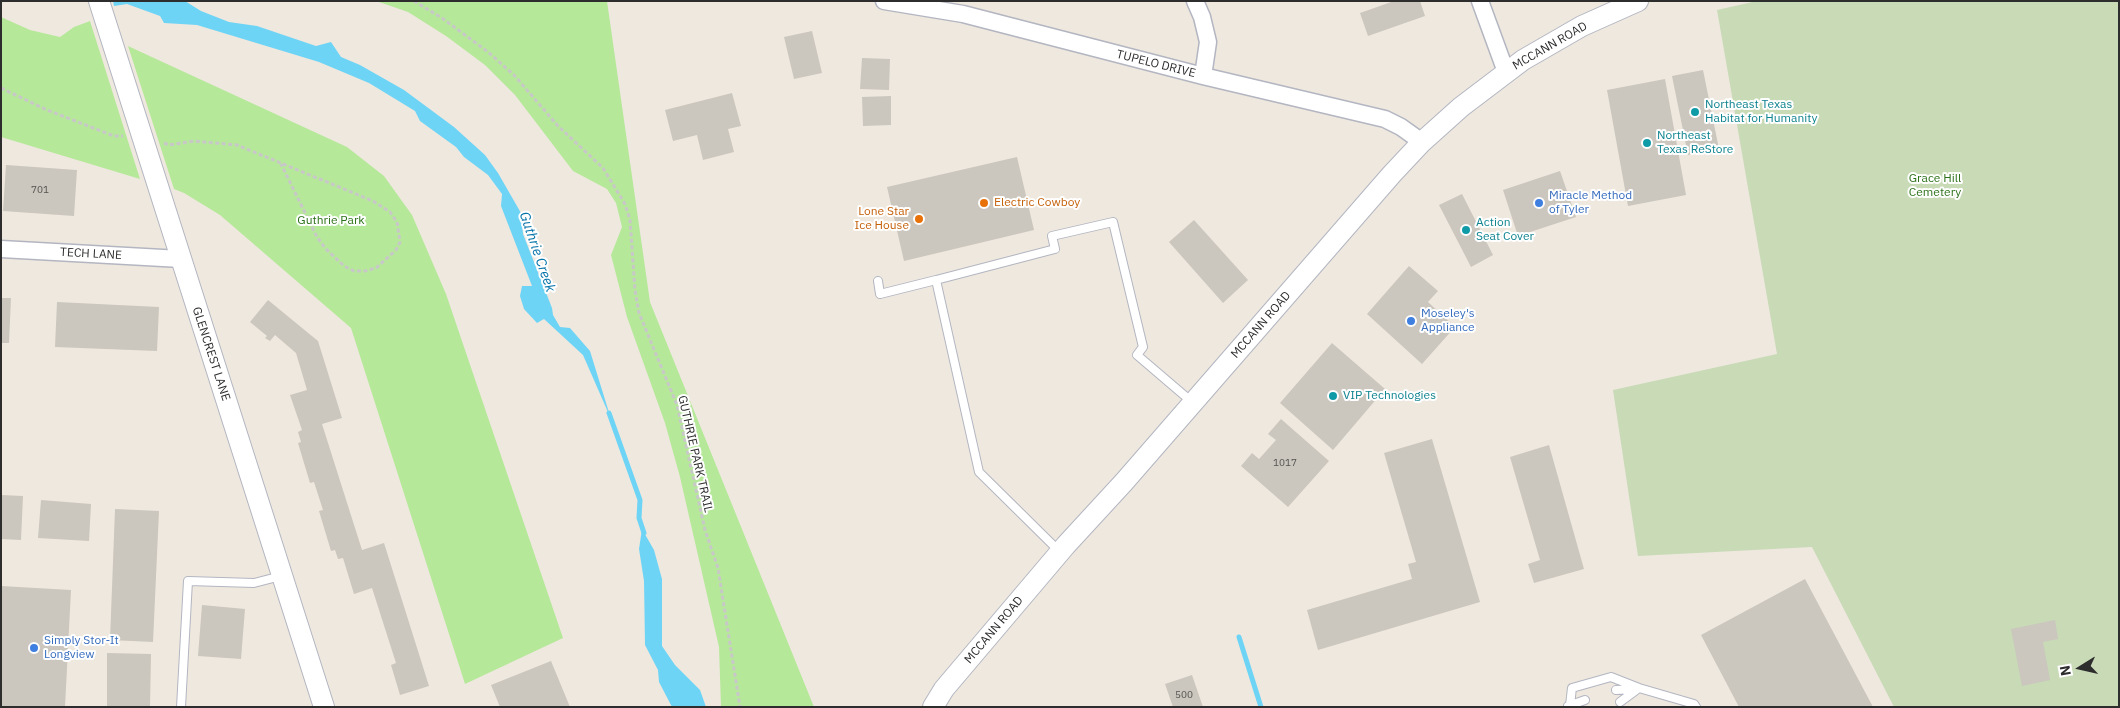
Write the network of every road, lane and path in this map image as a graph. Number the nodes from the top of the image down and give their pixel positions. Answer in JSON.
{"nodes":[{"id":1,"x":99,"y":1,"type":"edge"},
{"id":2,"x":414,"y":1,"type":"edge"},
{"id":3,"x":884,"y":1,"type":"edge"},
{"id":4,"x":1195,"y":1,"type":"edge"},
{"id":5,"x":1480,"y":1,"type":"edge"},
{"id":6,"x":1638,"y":1,"type":"edge"},
{"id":7,"x":1506,"y":72,"type":"junction"},
{"id":8,"x":1203,"y":76,"type":"junction"},
{"id":9,"x":1,"y":88,"type":"edge"},
{"id":10,"x":125,"y":136,"type":"dead end"},
{"id":11,"x":160,"y":141,"type":"dead end"},
{"id":12,"x":1422,"y":142,"type":"junction"},
{"id":13,"x":282,"y":164,"type":"junction"},
{"id":14,"x":1,"y":249,"type":"edge"},
{"id":15,"x":181,"y":259,"type":"junction"},
{"id":16,"x":936,"y":280,"type":"junction"},
{"id":17,"x":878,"y":281,"type":"dead end"},
{"id":18,"x":1193,"y":403,"type":"junction"},
{"id":19,"x":1060,"y":552,"type":"junction"},
{"id":20,"x":281,"y":576,"type":"junction"},
{"id":21,"x":1638,"y":688,"type":"junction"},
{"id":22,"x":1616,"y":690,"type":"dead end"},
{"id":23,"x":1585,"y":700,"type":"dead end"},
{"id":24,"x":1620,"y":702,"type":"dead end"},
{"id":25,"x":1570,"y":706,"type":"edge"},
{"id":26,"x":181,"y":707,"type":"edge"},
{"id":27,"x":324,"y":707,"type":"edge"},
{"id":28,"x":740,"y":707,"type":"edge"},
{"id":29,"x":932,"y":707,"type":"edge"},
{"id":30,"x":1696,"y":707,"type":"edge"}],
"edges":[{"from":1,"to":15,"type":"street","name":"GLENCREST LANE"},
{"from":2,"to":28,"type":"path","name":"GUTHRIE PARK TRAIL"},
{"from":3,"to":8,"type":"street","name":"TUPELO DRIVE"},
{"from":4,"to":8,"type":"street"},
{"from":5,"to":7,"type":"street"},
{"from":6,"to":7,"type":"street","name":"MCCANN ROAD"},
{"from":7,"to":12,"type":"street","name":"MCCANN ROAD"},
{"from":8,"to":12,"type":"street","name":"TUPELO DRIVE"},
{"from":9,"to":10,"type":"path"},
{"from":11,"to":13,"type":"path"},
{"from":12,"to":18,"type":"street","name":"MCCANN ROAD"},
{"from":13,"to":13,"type":"path"},
{"from":14,"to":15,"type":"street","name":"TECH LANE"},
{"from":15,"to":20,"type":"street","name":"GLENCREST LANE"},
{"from":16,"to":17,"type":"lane"},
{"from":16,"to":18,"type":"lane"},
{"from":16,"to":19,"type":"lane"},
{"from":18,"to":19,"type":"street","name":"MCCANN ROAD"},
{"from":19,"to":29,"type":"street","name":"MCCANN ROAD"},
{"from":20,"to":26,"type":"lane"},
{"from":20,"to":27,"type":"street","name":"GLENCREST LANE"},
{"from":21,"to":22,"type":"lane"},
{"from":21,"to":24,"type":"lane"},
{"from":21,"to":25,"type":"lane"},
{"from":21,"to":30,"type":"lane"},
{"from":23,"to":25,"type":"lane"}]}
